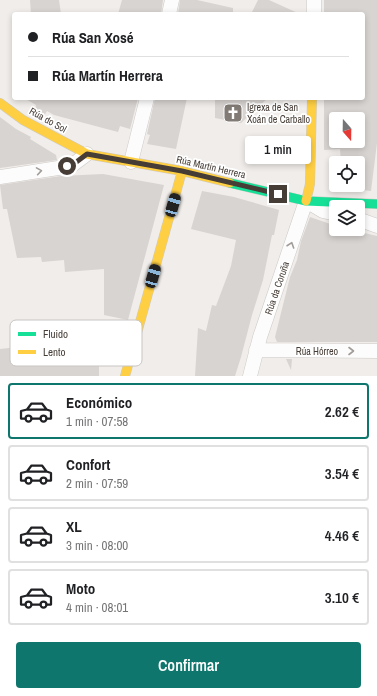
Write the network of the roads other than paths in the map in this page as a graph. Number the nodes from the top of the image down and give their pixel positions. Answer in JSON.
{"nodes":[{"id":1,"x":172,"y":0,"type":"edge"},
{"id":2,"x":314,"y":0,"type":"edge"},
{"id":3,"x":169,"y":12,"type":"edge"},
{"id":4,"x":314,"y":12,"type":"edge"},
{"id":5,"x":146,"y":100,"type":"edge"},
{"id":6,"x":312,"y":100,"type":"edge"},
{"id":7,"x":0,"y":103,"type":"edge"},
{"id":8,"x":87,"y":154,"type":"junction"},
{"id":9,"x":131,"y":162,"type":"junction"},
{"id":10,"x":182,"y":171,"type":"junction"},
{"id":11,"x":0,"y":177,"type":"edge"},
{"id":12,"x":306,"y":201,"type":"junction"},
{"id":13,"x":377,"y":204,"type":"edge"},
{"id":14,"x":329,"y":212,"type":"edge"},
{"id":15,"x":365,"y":222,"type":"edge"},
{"id":16,"x":377,"y":226,"type":"edge"},
{"id":17,"x":141,"y":320,"type":"edge"},
{"id":18,"x":256,"y":350,"type":"junction"},
{"id":19,"x":377,"y":351,"type":"edge"},
{"id":20,"x":128,"y":366,"type":"edge"},
{"id":21,"x":125,"y":376,"type":"edge"},
{"id":22,"x":250,"y":376,"type":"edge"}],
"edges":[{"from":1,"to":3,"type":"street"},
{"from":2,"to":4,"type":"street"},
{"from":5,"to":9,"type":"street"},
{"from":6,"to":12,"type":"street"},
{"from":7,"to":8,"type":"street","name":"Rúa do Sol"},
{"from":8,"to":9,"type":"street","name":"Rúa Martín Herrera"},
{"from":11,"to":8,"type":"street","one_way":true},
{"from":9,"to":10,"type":"street","name":"Rúa Martín Herrera"},
{"from":10,"to":12,"type":"street","name":"Rúa Martín Herrera"},
{"from":10,"to":17,"type":"street"},
{"from":12,"to":13,"type":"street","name":"Rúa Martín Herrera"},
{"from":12,"to":14,"type":"street"},
{"from":18,"to":12,"type":"street","name":"Rúa da Coruña","one_way":true},
{"from":15,"to":16,"type":"street"},
{"from":18,"to":19,"type":"street","name":"Rúa Hórreo","one_way":true},
{"from":18,"to":22,"type":"street","name":"Rúa da Coruña"},
{"from":20,"to":21,"type":"street"}]}
